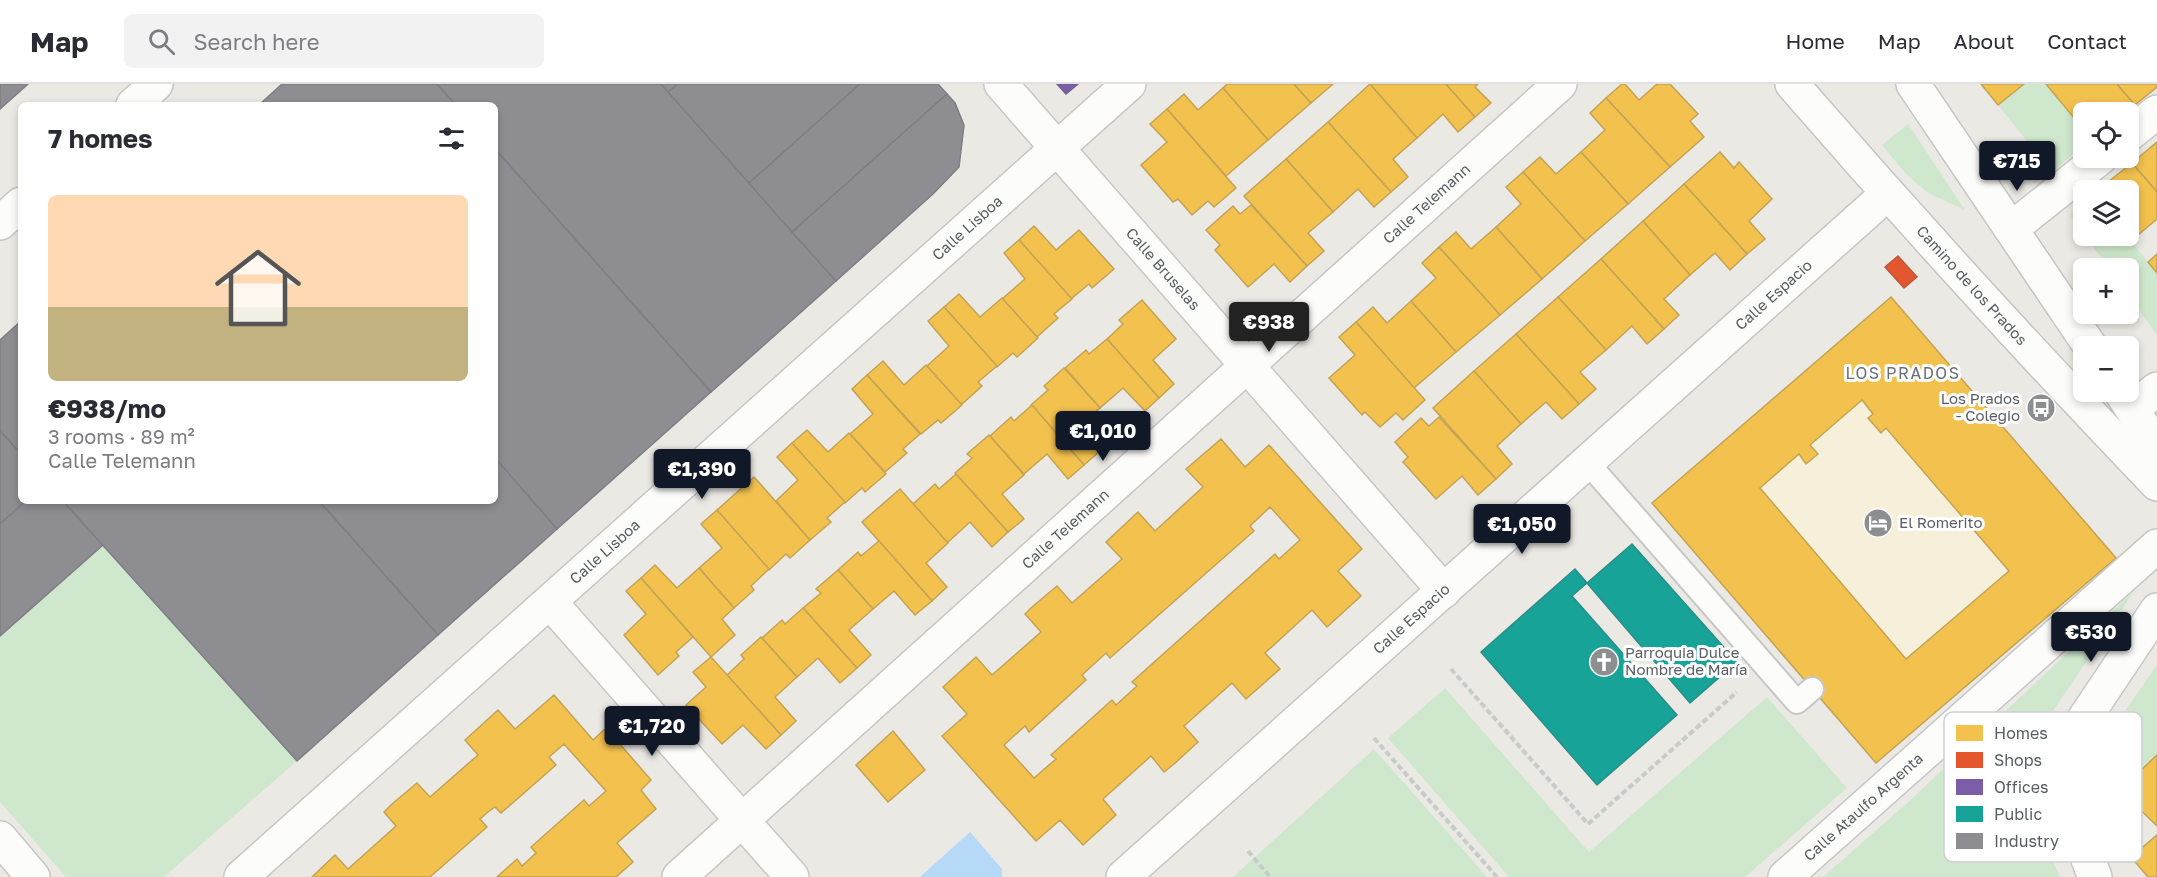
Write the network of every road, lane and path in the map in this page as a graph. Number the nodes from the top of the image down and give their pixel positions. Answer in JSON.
{"nodes":[{"id":1,"x":156,"y":84,"type":"edge"},
{"id":2,"x":1000,"y":84,"type":"edge"},
{"id":3,"x":1129,"y":84,"type":"edge"},
{"id":4,"x":1560,"y":84,"type":"edge"},
{"id":5,"x":1792,"y":84,"type":"edge"},
{"id":6,"x":1913,"y":84,"type":"edge"},
{"id":7,"x":136,"y":102,"type":"edge"},
{"id":8,"x":2157,"y":112,"type":"edge"},
{"id":9,"x":2139,"y":126,"type":"edge"},
{"id":10,"x":1057,"y":148,"type":"junction"},
{"id":11,"x":2087,"y":168,"type":"edge"},
{"id":12,"x":1887,"y":194,"type":"junction"},
{"id":13,"x":18,"y":207,"type":"edge"},
{"id":14,"x":0,"y":223,"type":"edge"},
{"id":15,"x":2011,"y":229,"type":"junction"},
{"id":16,"x":2083,"y":336,"type":"edge"},
{"id":17,"x":1247,"y":366,"type":"junction"},
{"id":18,"x":2139,"y":401,"type":"edge"},
{"id":19,"x":2157,"y":448,"type":"edge"},
{"id":20,"x":1587,"y":462,"type":"junction"},
{"id":21,"x":2157,"y":484,"type":"edge"},
{"id":22,"x":2157,"y":546,"type":"edge"},
{"id":23,"x":1444,"y":591,"type":"junction"},
{"id":24,"x":550,"y":602,"type":"junction"},
{"id":25,"x":2157,"y":610,"type":"edge"},
{"id":26,"x":1451,"y":669,"type":"dead end"},
{"id":27,"x":1812,"y":688,"type":"dead end"},
{"id":28,"x":1737,"y":692,"type":"dead end"},
{"id":29,"x":1970,"y":712,"type":"edge"},
{"id":30,"x":2089,"y":712,"type":"edge"},
{"id":31,"x":1944,"y":736,"type":"edge"},
{"id":32,"x":1374,"y":738,"type":"dead end"},
{"id":33,"x":742,"y":820,"type":"junction"},
{"id":34,"x":0,"y":838,"type":"edge"},
{"id":35,"x":1248,"y":851,"type":"dead end"},
{"id":36,"x":2089,"y":862,"type":"edge"},
{"id":37,"x":33,"y":877,"type":"edge"},
{"id":38,"x":241,"y":877,"type":"edge"},
{"id":39,"x":679,"y":877,"type":"edge"},
{"id":40,"x":792,"y":877,"type":"edge"},
{"id":41,"x":1123,"y":877,"type":"edge"},
{"id":42,"x":1270,"y":877,"type":"edge"},
{"id":43,"x":1497,"y":877,"type":"edge"},
{"id":44,"x":1785,"y":877,"type":"edge"},
{"id":45,"x":2095,"y":877,"type":"edge"}],
"edges":[{"from":1,"to":7,"type":"street"},
{"from":2,"to":10,"type":"street","name":"Calle Bruselas"},
{"from":3,"to":10,"type":"street","name":"Calle Lisboa"},
{"from":4,"to":17,"type":"street","name":"Calle Telemann"},
{"from":5,"to":12,"type":"street","name":"Camino de los Prados"},
{"from":6,"to":15,"type":"street"},
{"from":8,"to":9,"type":"street"},
{"from":10,"to":17,"type":"street","name":"Calle Bruselas"},
{"from":10,"to":24,"type":"street","name":"Calle Lisboa"},
{"from":11,"to":15,"type":"street"},
{"from":12,"to":20,"type":"street","name":"Calle Espacio"},
{"from":12,"to":21,"type":"street","name":"Camino de los Prados"},
{"from":13,"to":14,"type":"street"},
{"from":15,"to":16,"type":"street"},
{"from":17,"to":23,"type":"street","name":"Calle Bruselas"},
{"from":17,"to":33,"type":"street","name":"Calle Telemann"},
{"from":18,"to":19,"type":"street"},
{"from":20,"to":23,"type":"street","name":"Calle Espacio"},
{"from":20,"to":27,"type":"lane"},
{"from":22,"to":29,"type":"street","name":"Calle Ataulfo Argenta"},
{"from":23,"to":41,"type":"street","name":"Calle Espacio"},
{"from":24,"to":33,"type":"street"},
{"from":24,"to":38,"type":"street","name":"Calle Lisboa"},
{"from":25,"to":30,"type":"street"},
{"from":26,"to":28,"type":"path"},
{"from":31,"to":44,"type":"street","name":"Calle Ataulfo Argenta"},
{"from":32,"to":43,"type":"path"},
{"from":33,"to":39,"type":"street","name":"Calle Telemann"},
{"from":33,"to":40,"type":"street"},
{"from":34,"to":37,"type":"street"},
{"from":35,"to":42,"type":"path"},
{"from":36,"to":45,"type":"street"}]}
